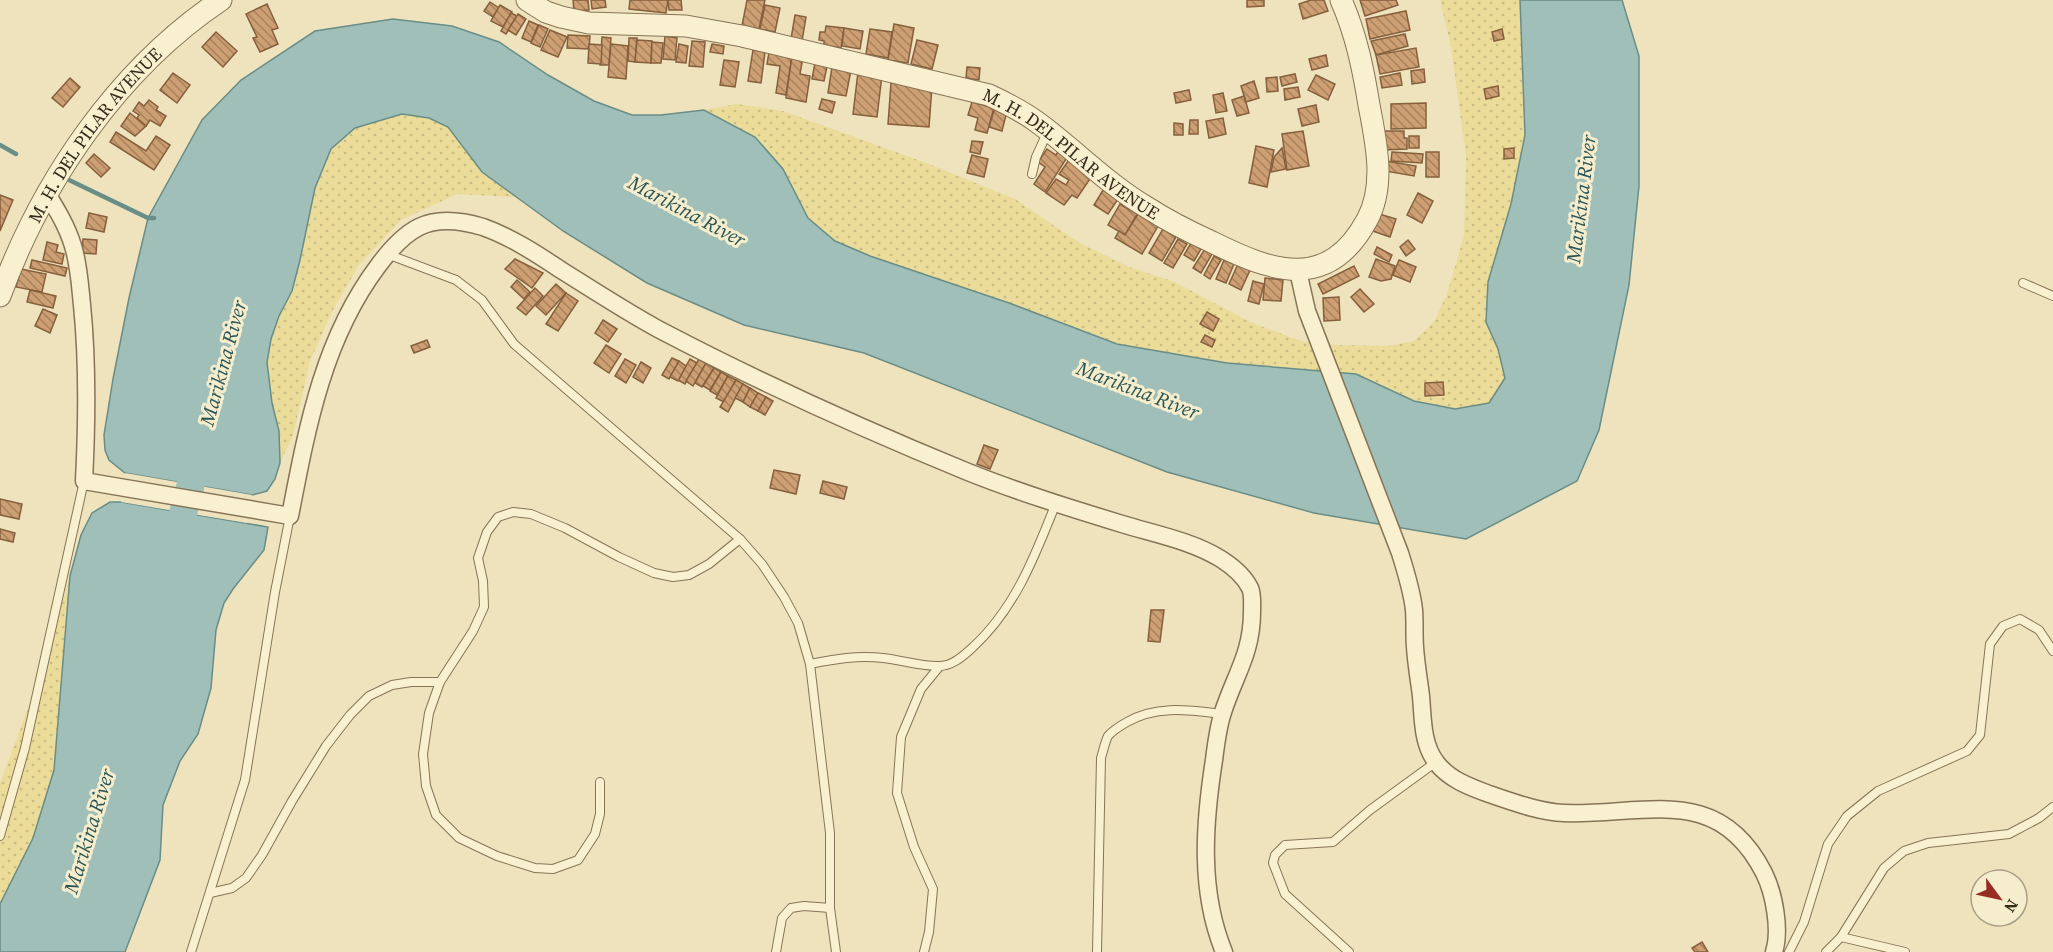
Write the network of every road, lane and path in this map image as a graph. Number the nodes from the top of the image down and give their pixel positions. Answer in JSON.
{"nodes":[{"id":1,"x":220,"y":0,"type":"edge"},
{"id":2,"x":527,"y":0,"type":"edge"},
{"id":3,"x":1341,"y":0,"type":"edge"},
{"id":4,"x":1048,"y":131,"type":"junction"},
{"id":5,"x":1032,"y":174,"type":"dead end"},
{"id":6,"x":46,"y":192,"type":"junction"},
{"id":7,"x":387,"y":254,"type":"junction"},
{"id":8,"x":1299,"y":271,"type":"junction"},
{"id":9,"x":2023,"y":283,"type":"dead end"},
{"id":10,"x":0,"y":296,"type":"edge"},
{"id":11,"x":2053,"y":296,"type":"edge"},
{"id":12,"x":84,"y":481,"type":"junction"},
{"id":13,"x":1056,"y":503,"type":"junction"},
{"id":14,"x":290,"y":516,"type":"junction"},
{"id":15,"x":740,"y":539,"type":"junction"},
{"id":16,"x":2053,"y":651,"type":"edge"},
{"id":17,"x":810,"y":664,"type":"junction"},
{"id":18,"x":939,"y":667,"type":"junction"},
{"id":19,"x":440,"y":682,"type":"junction"},
{"id":20,"x":1222,"y":714,"type":"junction"},
{"id":21,"x":1436,"y":762,"type":"junction"},
{"id":22,"x":600,"y":782,"type":"dead end"},
{"id":23,"x":2053,"y":807,"type":"edge"},
{"id":24,"x":0,"y":836,"type":"edge"},
{"id":25,"x":210,"y":893,"type":"junction"},
{"id":26,"x":830,"y":908,"type":"junction"},
{"id":27,"x":1842,"y":936,"type":"junction"},
{"id":28,"x":191,"y":952,"type":"edge"},
{"id":29,"x":776,"y":952,"type":"edge"},
{"id":30,"x":836,"y":952,"type":"edge"},
{"id":31,"x":924,"y":952,"type":"edge"},
{"id":32,"x":1097,"y":952,"type":"edge"},
{"id":33,"x":1224,"y":952,"type":"edge"},
{"id":34,"x":1349,"y":952,"type":"edge"},
{"id":35,"x":1774,"y":952,"type":"edge"},
{"id":36,"x":1789,"y":952,"type":"edge"},
{"id":37,"x":1826,"y":952,"type":"edge"},
{"id":38,"x":1905,"y":952,"type":"edge"}],
"edges":[{"from":1,"to":6,"type":"street","name":"M. H. DEL PILAR AVENUE"},
{"from":2,"to":4,"type":"street","name":"M. H. DEL PILAR AVENUE"},
{"from":3,"to":8,"type":"street","name":"M. H. DEL PILAR AVENUE"},
{"from":4,"to":5,"type":"lane"},
{"from":4,"to":8,"type":"street","name":"M. H. DEL PILAR AVENUE"},
{"from":6,"to":10,"type":"street","name":"M. H. DEL PILAR AVENUE"},
{"from":6,"to":12,"type":"street"},
{"from":7,"to":13,"type":"street"},
{"from":7,"to":14,"type":"street"},
{"from":7,"to":15,"type":"lane"},
{"from":8,"to":21,"type":"street"},
{"from":9,"to":11,"type":"lane"},
{"from":12,"to":14,"type":"street"},
{"from":12,"to":24,"type":"lane"},
{"from":13,"to":18,"type":"lane"},
{"from":13,"to":20,"type":"street"},
{"from":14,"to":25,"type":"lane"},
{"from":15,"to":17,"type":"lane"},
{"from":15,"to":19,"type":"lane"},
{"from":16,"to":36,"type":"lane"},
{"from":17,"to":18,"type":"lane"},
{"from":17,"to":26,"type":"lane"},
{"from":18,"to":31,"type":"lane"},
{"from":19,"to":22,"type":"lane"},
{"from":19,"to":25,"type":"lane"},
{"from":20,"to":32,"type":"lane"},
{"from":20,"to":33,"type":"street"},
{"from":21,"to":34,"type":"lane"},
{"from":21,"to":35,"type":"street"},
{"from":23,"to":27,"type":"lane"},
{"from":25,"to":28,"type":"lane"},
{"from":26,"to":29,"type":"lane"},
{"from":26,"to":30,"type":"lane"},
{"from":27,"to":37,"type":"lane"},
{"from":27,"to":38,"type":"lane"}]}
